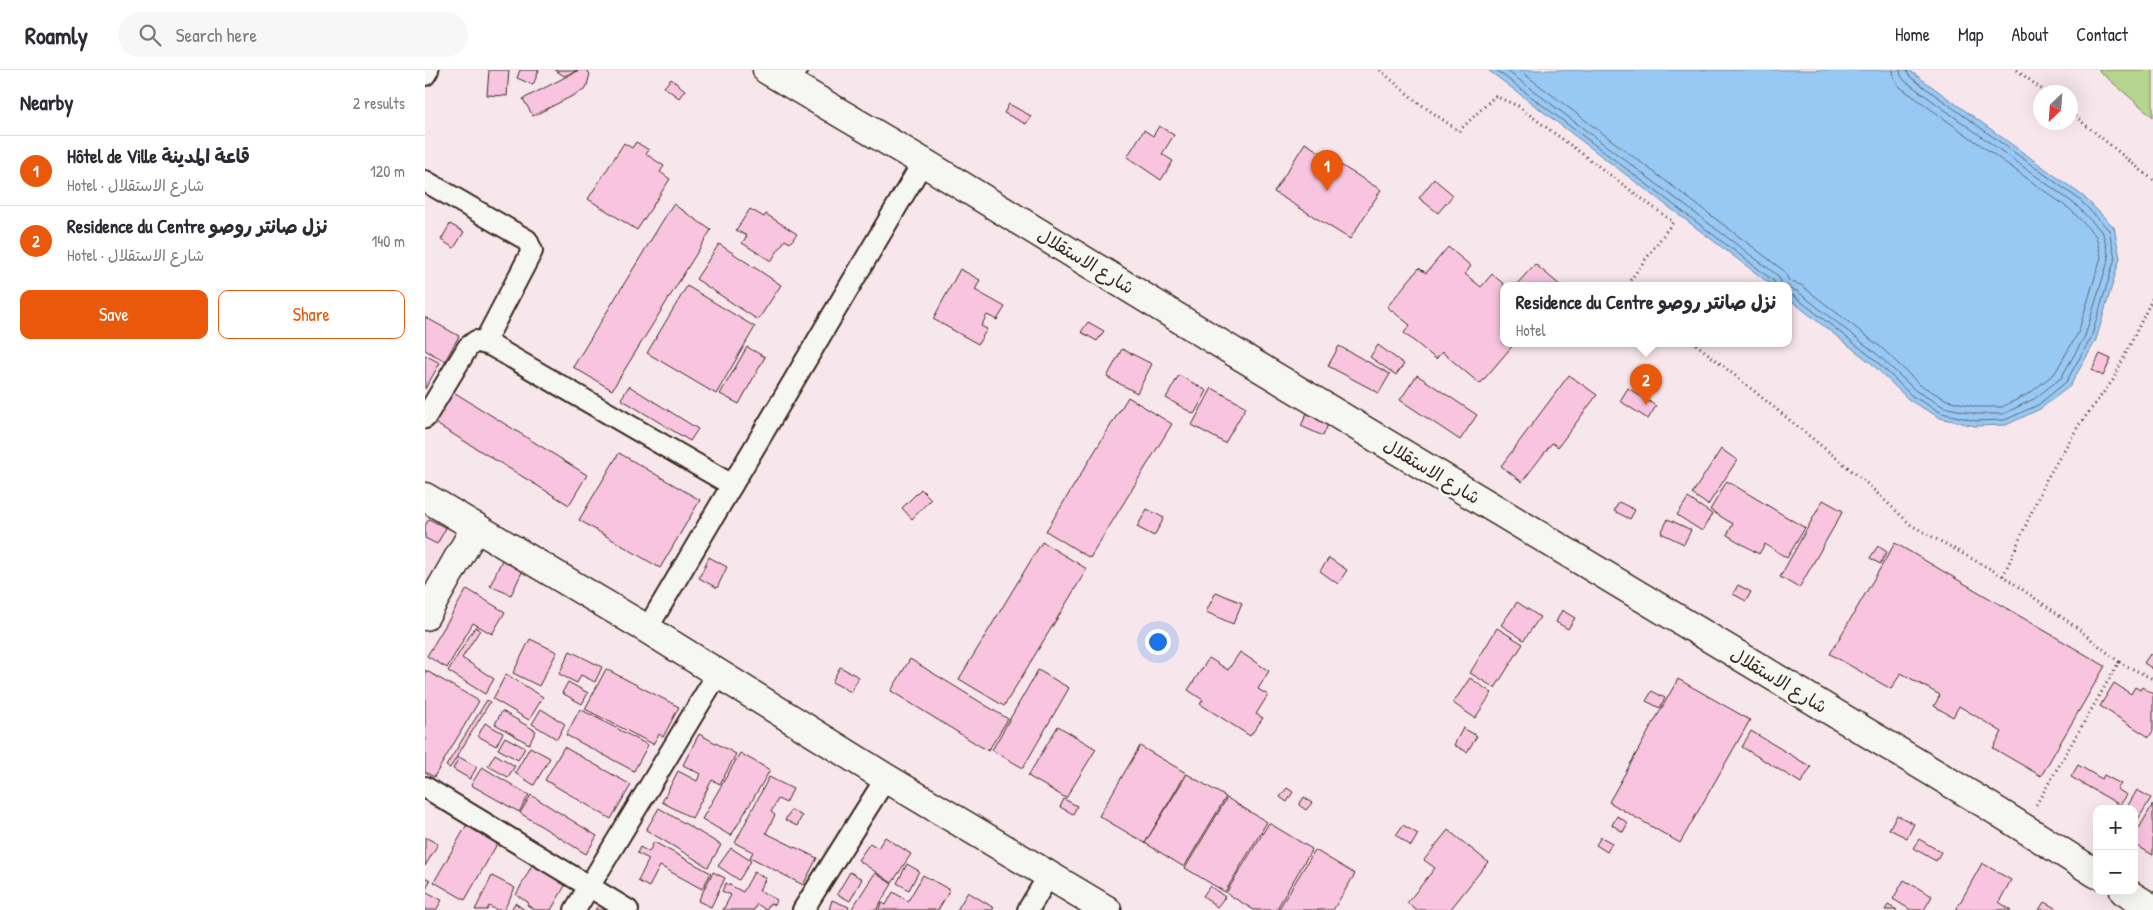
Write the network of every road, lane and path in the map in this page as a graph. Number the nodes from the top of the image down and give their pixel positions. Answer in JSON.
{"nodes":[{"id":1,"x":428,"y":70,"type":"edge"},
{"id":2,"x":767,"y":70,"type":"edge"},
{"id":3,"x":1379,"y":70,"type":"edge"},
{"id":4,"x":2017,"y":70,"type":"edge"},
{"id":5,"x":425,"y":75,"type":"edge"},
{"id":6,"x":798,"y":78,"type":"edge"},
{"id":7,"x":2036,"y":85,"type":"edge"},
{"id":8,"x":2078,"y":119,"type":"edge"},
{"id":9,"x":923,"y":162,"type":"junction"},
{"id":10,"x":2153,"y":180,"type":"edge"},
{"id":11,"x":425,"y":181,"type":"edge"},
{"id":12,"x":1629,"y":282,"type":"edge"},
{"id":13,"x":2153,"y":297,"type":"edge"},
{"id":14,"x":484,"y":344,"type":"junction"},
{"id":15,"x":1700,"y":347,"type":"edge"},
{"id":16,"x":425,"y":418,"type":"edge"},
{"id":17,"x":732,"y":485,"type":"junction"},
{"id":18,"x":425,"y":497,"type":"edge"},
{"id":19,"x":476,"y":527,"type":"junction"},
{"id":20,"x":2003,"y":576,"type":"junction"},
{"id":21,"x":425,"y":616,"type":"edge"},
{"id":22,"x":647,"y":630,"type":"junction"},
{"id":23,"x":2119,"y":662,"type":"junction"},
{"id":24,"x":718,"y":673,"type":"junction"},
{"id":25,"x":2153,"y":679,"type":"edge"},
{"id":26,"x":886,"y":778,"type":"junction"},
{"id":27,"x":425,"y":787,"type":"edge"},
{"id":28,"x":2023,"y":828,"type":"junction"},
{"id":29,"x":2093,"y":872,"type":"edge"},
{"id":30,"x":1049,"y":875,"type":"junction"},
{"id":31,"x":589,"y":886,"type":"junction"},
{"id":32,"x":2130,"y":895,"type":"edge"},
{"id":33,"x":575,"y":910,"type":"edge"},
{"id":34,"x":628,"y":910,"type":"edge"},
{"id":35,"x":803,"y":910,"type":"edge"},
{"id":36,"x":1028,"y":910,"type":"edge"},
{"id":37,"x":1107,"y":910,"type":"edge"},
{"id":38,"x":2153,"y":910,"type":"edge"}],
"edges":[{"from":1,"to":5,"type":"street"},
{"from":2,"to":6,"type":"main road","name":"شارع الاستقلال"},
{"from":3,"to":12,"type":"path"},
{"from":4,"to":7,"type":"path"},
{"from":6,"to":9,"type":"main road","name":"شارع الاستقلال"},
{"from":8,"to":10,"type":"path"},
{"from":9,"to":17,"type":"street"},
{"from":9,"to":28,"type":"main road","name":"شارع الاستقلال"},
{"from":11,"to":14,"type":"street"},
{"from":13,"to":20,"type":"path"},
{"from":14,"to":16,"type":"street"},
{"from":14,"to":17,"type":"street"},
{"from":15,"to":20,"type":"path"},
{"from":17,"to":22,"type":"street"},
{"from":18,"to":19,"type":"main road"},
{"from":19,"to":21,"type":"main road"},
{"from":19,"to":22,"type":"main road"},
{"from":20,"to":23,"type":"path"},
{"from":22,"to":24,"type":"main road"},
{"from":23,"to":25,"type":"path"},
{"from":23,"to":28,"type":"path"},
{"from":24,"to":26,"type":"main road"},
{"from":24,"to":31,"type":"street"},
{"from":26,"to":30,"type":"main road"},
{"from":26,"to":35,"type":"street"},
{"from":27,"to":31,"type":"street"},
{"from":28,"to":29,"type":"main road","name":"شارع الاستقلال"},
{"from":30,"to":36,"type":"street"},
{"from":30,"to":37,"type":"main road"},
{"from":31,"to":33,"type":"street"},
{"from":31,"to":34,"type":"street"},
{"from":32,"to":38,"type":"main road"}]}
